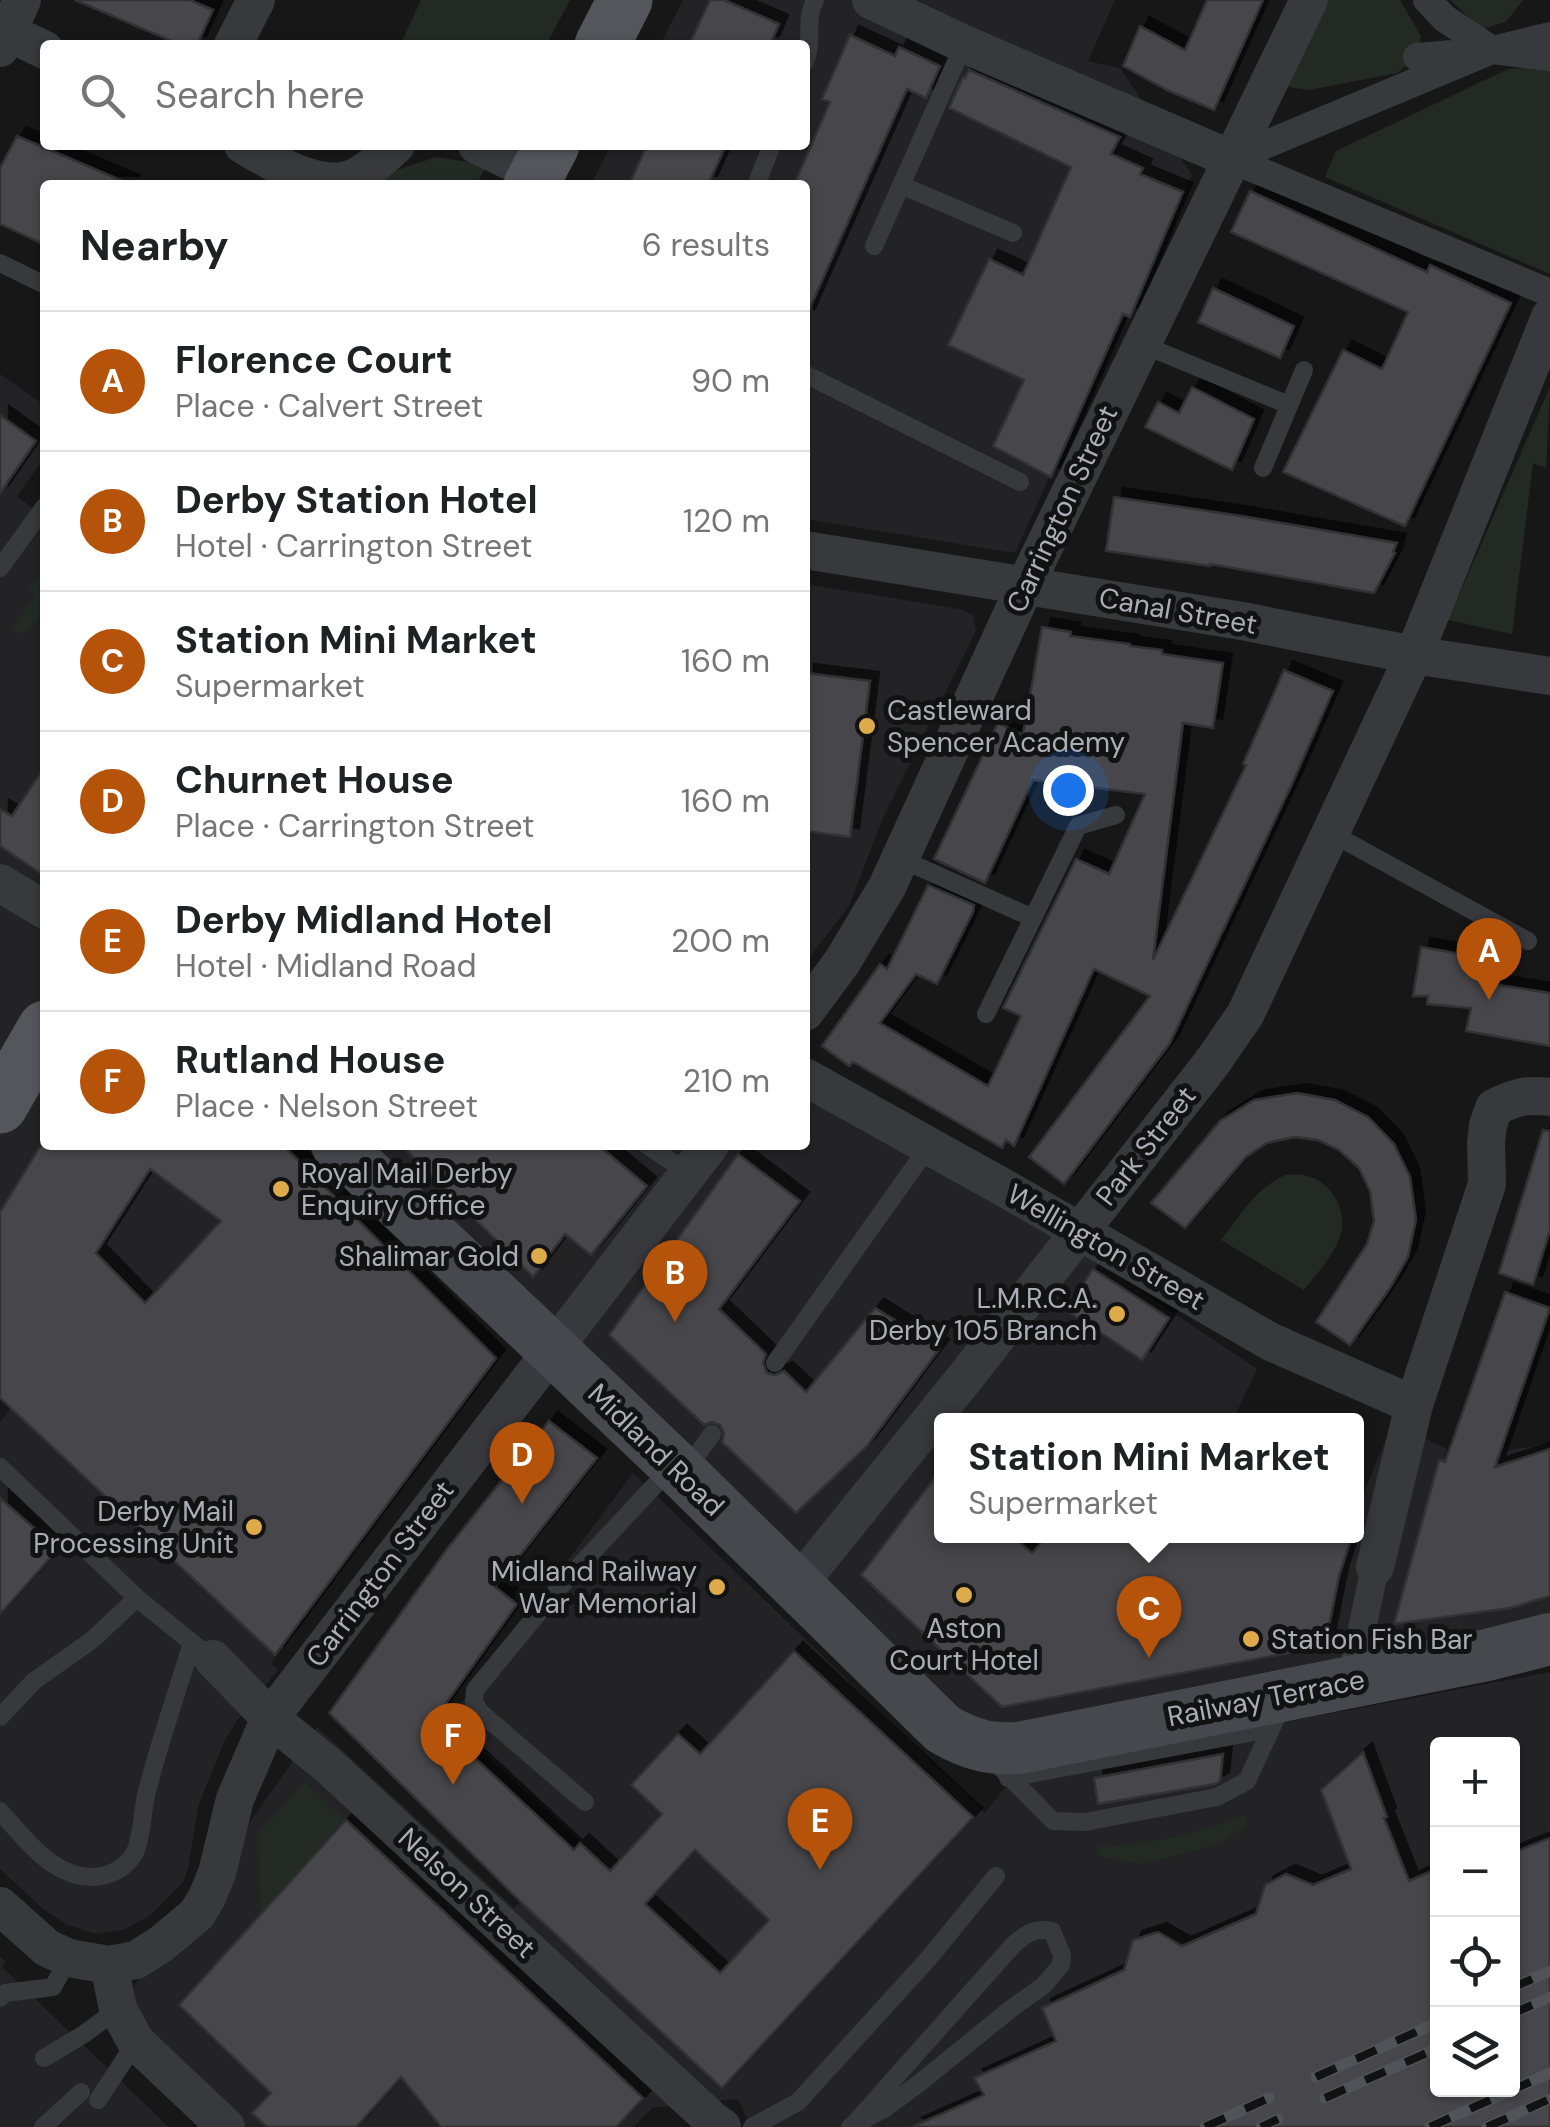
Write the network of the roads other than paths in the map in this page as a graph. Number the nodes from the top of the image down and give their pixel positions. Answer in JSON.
{"nodes":[{"id":1,"x":256,"y":0,"type":"edge"},
{"id":2,"x":625,"y":0,"type":"edge"},
{"id":3,"x":814,"y":0,"type":"edge"},
{"id":4,"x":1309,"y":0,"type":"edge"},
{"id":5,"x":1426,"y":0,"type":"edge"},
{"id":6,"x":885,"y":3,"type":"edge"},
{"id":7,"x":9,"y":27,"type":"edge"},
{"id":8,"x":1550,"y":36,"type":"edge"},
{"id":9,"x":236,"y":40,"type":"edge"},
{"id":10,"x":605,"y":40,"type":"edge"},
{"id":11,"x":809,"y":40,"type":"edge"},
{"id":12,"x":964,"y":44,"type":"junction"},
{"id":13,"x":40,"y":47,"type":"edge"},
{"id":14,"x":1492,"y":50,"type":"junction"},
{"id":15,"x":1417,"y":57,"type":"dead end"},
{"id":16,"x":1550,"y":57,"type":"edge"},
{"id":17,"x":252,"y":150,"type":"edge"},
{"id":18,"x":390,"y":150,"type":"edge"},
{"id":19,"x":490,"y":150,"type":"edge"},
{"id":20,"x":770,"y":150,"type":"edge"},
{"id":21,"x":1231,"y":160,"type":"junction"},
{"id":22,"x":540,"y":168,"type":"edge"},
{"id":23,"x":344,"y":180,"type":"edge"},
{"id":24,"x":344,"y":180,"type":"edge"},
{"id":25,"x":758,"y":180,"type":"edge"},
{"id":26,"x":901,"y":185,"type":"junction"},
{"id":27,"x":1013,"y":232,"type":"dead end"},
{"id":28,"x":874,"y":246,"type":"dead end"},
{"id":29,"x":0,"y":263,"type":"edge"},
{"id":30,"x":40,"y":283,"type":"edge"},
{"id":31,"x":1550,"y":294,"type":"edge"},
{"id":32,"x":1550,"y":317,"type":"edge"},
{"id":33,"x":1141,"y":344,"type":"junction"},
{"id":34,"x":1304,"y":370,"type":"dead end"},
{"id":35,"x":810,"y":377,"type":"edge"},
{"id":36,"x":1289,"y":406,"type":"junction"},
{"id":37,"x":1263,"y":468,"type":"dead end"},
{"id":38,"x":1020,"y":482,"type":"dead end"},
{"id":39,"x":40,"y":513,"type":"edge"},
{"id":40,"x":810,"y":551,"type":"edge"},
{"id":41,"x":0,"y":568,"type":"edge"},
{"id":42,"x":1025,"y":586,"type":"junction"},
{"id":43,"x":1414,"y":655,"type":"junction"},
{"id":44,"x":1550,"y":676,"type":"edge"},
{"id":45,"x":1116,"y":815,"type":"dead end"},
{"id":46,"x":1331,"y":833,"type":"junction"},
{"id":47,"x":899,"y":858,"type":"junction"},
{"id":48,"x":0,"y":883,"type":"edge"},
{"id":49,"x":40,"y":907,"type":"edge"},
{"id":50,"x":1033,"y":918,"type":"junction"},
{"id":51,"x":1528,"y":941,"type":"dead end"},
{"id":52,"x":810,"y":1005,"type":"edge"},
{"id":53,"x":986,"y":1014,"type":"dead end"},
{"id":54,"x":40,"y":1037,"type":"edge"},
{"id":55,"x":810,"y":1080,"type":"edge"},
{"id":56,"x":1550,"y":1098,"type":"edge"},
{"id":57,"x":0,"y":1106,"type":"edge"},
{"id":58,"x":929,"y":1146,"type":"junction"},
{"id":59,"x":342,"y":1150,"type":"edge"},
{"id":60,"x":666,"y":1150,"type":"edge"},
{"id":61,"x":700,"y":1159,"type":"edge"},
{"id":62,"x":1078,"y":1231,"type":"junction"},
{"id":63,"x":552,"y":1349,"type":"junction"},
{"id":64,"x":775,"y":1363,"type":"dead end"},
{"id":65,"x":1414,"y":1405,"type":"junction"},
{"id":66,"x":937,"y":1413,"type":"edge"},
{"id":67,"x":934,"y":1416,"type":"edge"},
{"id":68,"x":690,"y":1458,"type":"junction"},
{"id":69,"x":0,"y":1467,"type":"edge"},
{"id":70,"x":1375,"y":1567,"type":"joint"},
{"id":71,"x":797,"y":1586,"type":"junction"},
{"id":72,"x":137,"y":1598,"type":"junction"},
{"id":73,"x":1550,"y":1639,"type":"edge"},
{"id":74,"x":202,"y":1651,"type":"junction"},
{"id":75,"x":1351,"y":1681,"type":"junction"},
{"id":76,"x":1279,"y":1711,"type":"junction"},
{"id":77,"x":0,"y":1716,"type":"edge"},
{"id":78,"x":270,"y":1718,"type":"junction"},
{"id":79,"x":994,"y":1762,"type":"junction"},
{"id":80,"x":585,"y":1802,"type":"dead end"},
{"id":81,"x":0,"y":1812,"type":"edge"},
{"id":82,"x":996,"y":1876,"type":"dead end"},
{"id":83,"x":0,"y":1906,"type":"edge"},
{"id":84,"x":58,"y":1953,"type":"junction"},
{"id":85,"x":108,"y":1965,"type":"junction"},
{"id":86,"x":0,"y":1998,"type":"edge"},
{"id":87,"x":118,"y":2009,"type":"junction"},
{"id":88,"x":136,"y":2042,"type":"junction"},
{"id":89,"x":44,"y":2058,"type":"dead end"},
{"id":90,"x":712,"y":2124,"type":"edge"},
{"id":91,"x":852,"y":2126,"type":"edge"},
{"id":92,"x":43,"y":2127,"type":"edge"},
{"id":93,"x":226,"y":2127,"type":"edge"},
{"id":94,"x":752,"y":2127,"type":"edge"}],
"edges":[{"from":1,"to":9,"type":"street"},
{"from":2,"to":10,"type":"main road"},
{"from":3,"to":11,"type":"lane"},
{"from":4,"to":21,"type":"street","name":"Carrington Street"},
{"from":5,"to":14,"type":"street"},
{"from":6,"to":12,"type":"street"},
{"from":7,"to":13,"type":"street"},
{"from":8,"to":14,"type":"street"},
{"from":12,"to":21,"type":"street"},
{"from":12,"to":26,"type":"lane"},
{"from":14,"to":15,"type":"street"},
{"from":14,"to":16,"type":"street"},
{"from":14,"to":21,"type":"street"},
{"from":17,"to":24,"type":"street"},
{"from":18,"to":23,"type":"street"},
{"from":19,"to":22,"type":"street"},
{"from":20,"to":25,"type":"lane"},
{"from":21,"to":31,"type":"street"},
{"from":21,"to":33,"type":"street","name":"Carrington Street"},
{"from":26,"to":27,"type":"lane"},
{"from":26,"to":28,"type":"lane"},
{"from":29,"to":30,"type":"lane"},
{"from":32,"to":43,"type":"street","name":"Park Street"},
{"from":33,"to":36,"type":"lane"},
{"from":33,"to":42,"type":"street","name":"Carrington Street"},
{"from":34,"to":36,"type":"lane"},
{"from":35,"to":38,"type":"lane"},
{"from":36,"to":37,"type":"lane"},
{"from":39,"to":41,"type":"lane"},
{"from":40,"to":42,"type":"street","name":"Canal Street"},
{"from":42,"to":43,"type":"street","name":"Canal Street"},
{"from":42,"to":47,"type":"street","name":"Carrington Street"},
{"from":43,"to":44,"type":"street","name":"Canal Street"},
{"from":43,"to":46,"type":"street","name":"Park Street"},
{"from":45,"to":50,"type":"lane"},
{"from":46,"to":51,"type":"lane"},
{"from":46,"to":62,"type":"street","name":"Park Street"},
{"from":47,"to":50,"type":"lane"},
{"from":47,"to":52,"type":"street","name":"Carrington Street"},
{"from":48,"to":49,"type":"street"},
{"from":50,"to":53,"type":"lane"},
{"from":54,"to":57,"type":"main road"},
{"from":55,"to":58,"type":"street","name":"Wellington Street"},
{"from":56,"to":65,"type":"street"},
{"from":58,"to":62,"type":"street","name":"Wellington Street"},
{"from":58,"to":64,"type":"lane"},
{"from":59,"to":63,"type":"main road","name":"Midland Road"},
{"from":60,"to":61,"type":"lane"},
{"from":61,"to":63,"type":"street","name":"Carrington Street"},
{"from":62,"to":65,"type":"street","name":"Wellington Street"},
{"from":62,"to":66,"type":"street","name":"Park Street"},
{"from":63,"to":68,"type":"main road","name":"Midland Road"},
{"from":63,"to":78,"type":"street","name":"Carrington Street"},
{"from":65,"to":70,"type":"street"},
{"from":67,"to":71,"type":"street","name":"Park Street"},
{"from":68,"to":71,"type":"main road","name":"Midland Road"},
{"from":68,"to":80,"type":"lane"},
{"from":69,"to":72,"type":"lane"},
{"from":70,"to":75,"type":"street"},
{"from":71,"to":79,"type":"main road","name":"Midland Road"},
{"from":72,"to":74,"type":"lane"},
{"from":72,"to":77,"type":"lane"},
{"from":73,"to":75,"type":"main road","name":"Railway Terrace"},
{"from":74,"to":78,"type":"street","name":"Nelson Street"},
{"from":74,"to":81,"type":"lane"},
{"from":75,"to":76,"type":"main road","name":"Railway Terrace"},
{"from":76,"to":79,"type":"main road","name":"Railway Terrace"},
{"from":76,"to":79,"type":"lane"},
{"from":78,"to":85,"type":"street","name":"Carrington Street"},
{"from":78,"to":90,"type":"street","name":"Nelson Street"},
{"from":82,"to":94,"type":"lane"},
{"from":83,"to":84,"type":"street"},
{"from":84,"to":85,"type":"street"},
{"from":84,"to":86,"type":"lane"},
{"from":85,"to":87,"type":"street"},
{"from":87,"to":88,"type":"street"},
{"from":87,"to":89,"type":"lane"},
{"from":88,"to":92,"type":"lane"},
{"from":88,"to":93,"type":"street"},
{"from":91,"to":91,"type":"lane"}]}
